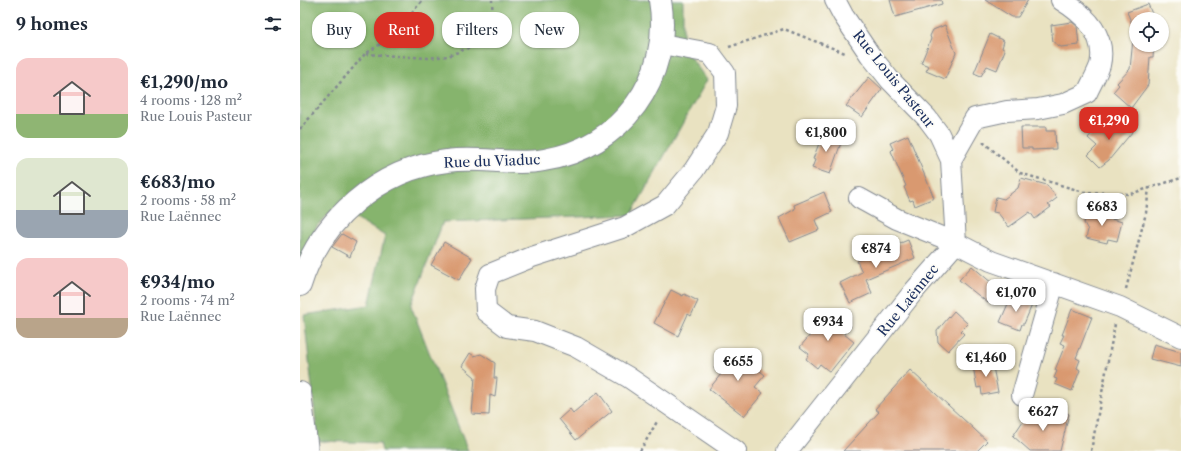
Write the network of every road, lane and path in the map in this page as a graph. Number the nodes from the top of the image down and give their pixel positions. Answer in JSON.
{"nodes":[{"id":1,"x":423,"y":0,"type":"edge"},
{"id":2,"x":492,"y":0,"type":"edge"},
{"id":3,"x":660,"y":0,"type":"edge"},
{"id":4,"x":835,"y":0,"type":"edge"},
{"id":5,"x":1061,"y":0,"type":"edge"},
{"id":6,"x":662,"y":44,"type":"junction"},
{"id":7,"x":710,"y":53,"type":"junction"},
{"id":8,"x":365,"y":54,"type":"junction"},
{"id":9,"x":850,"y":54,"type":"dead end"},
{"id":10,"x":300,"y":129,"type":"edge"},
{"id":11,"x":968,"y":131,"type":"junction"},
{"id":12,"x":951,"y":160,"type":"junction"},
{"id":13,"x":1181,"y":178,"type":"edge"},
{"id":14,"x":859,"y":198,"type":"dead end"},
{"id":15,"x":956,"y":243,"type":"junction"},
{"id":16,"x":1054,"y":283,"type":"junction"},
{"id":17,"x":300,"y":285,"type":"edge"},
{"id":18,"x":1181,"y":337,"type":"edge"},
{"id":19,"x":300,"y":393,"type":"edge"},
{"id":20,"x":1022,"y":395,"type":"dead end"},
{"id":21,"x":667,"y":404,"type":"junction"},
{"id":22,"x":307,"y":451,"type":"edge"},
{"id":23,"x":640,"y":451,"type":"edge"},
{"id":24,"x":736,"y":451,"type":"edge"},
{"id":25,"x":787,"y":451,"type":"edge"}],
"edges":[{"from":1,"to":8,"type":"path"},
{"from":2,"to":8,"type":"path"},
{"from":3,"to":6,"type":"main road","name":"Rue du Viaduc"},
{"from":4,"to":12,"type":"street","name":"Rue Louis Pasteur"},
{"from":5,"to":11,"type":"street"},
{"from":6,"to":7,"type":"street"},
{"from":6,"to":17,"type":"main road","name":"Rue du Viaduc"},
{"from":7,"to":9,"type":"path"},
{"from":7,"to":21,"type":"street"},
{"from":8,"to":10,"type":"path"},
{"from":11,"to":12,"type":"street"},
{"from":11,"to":13,"type":"path"},
{"from":12,"to":15,"type":"street","name":"Rue Louis Pasteur"},
{"from":14,"to":15,"type":"street"},
{"from":15,"to":16,"type":"street"},
{"from":15,"to":25,"type":"street","name":"Rue Laënnec"},
{"from":16,"to":18,"type":"street"},
{"from":16,"to":20,"type":"street"},
{"from":19,"to":22,"type":"main road"},
{"from":21,"to":23,"type":"path"},
{"from":21,"to":24,"type":"street"}]}
